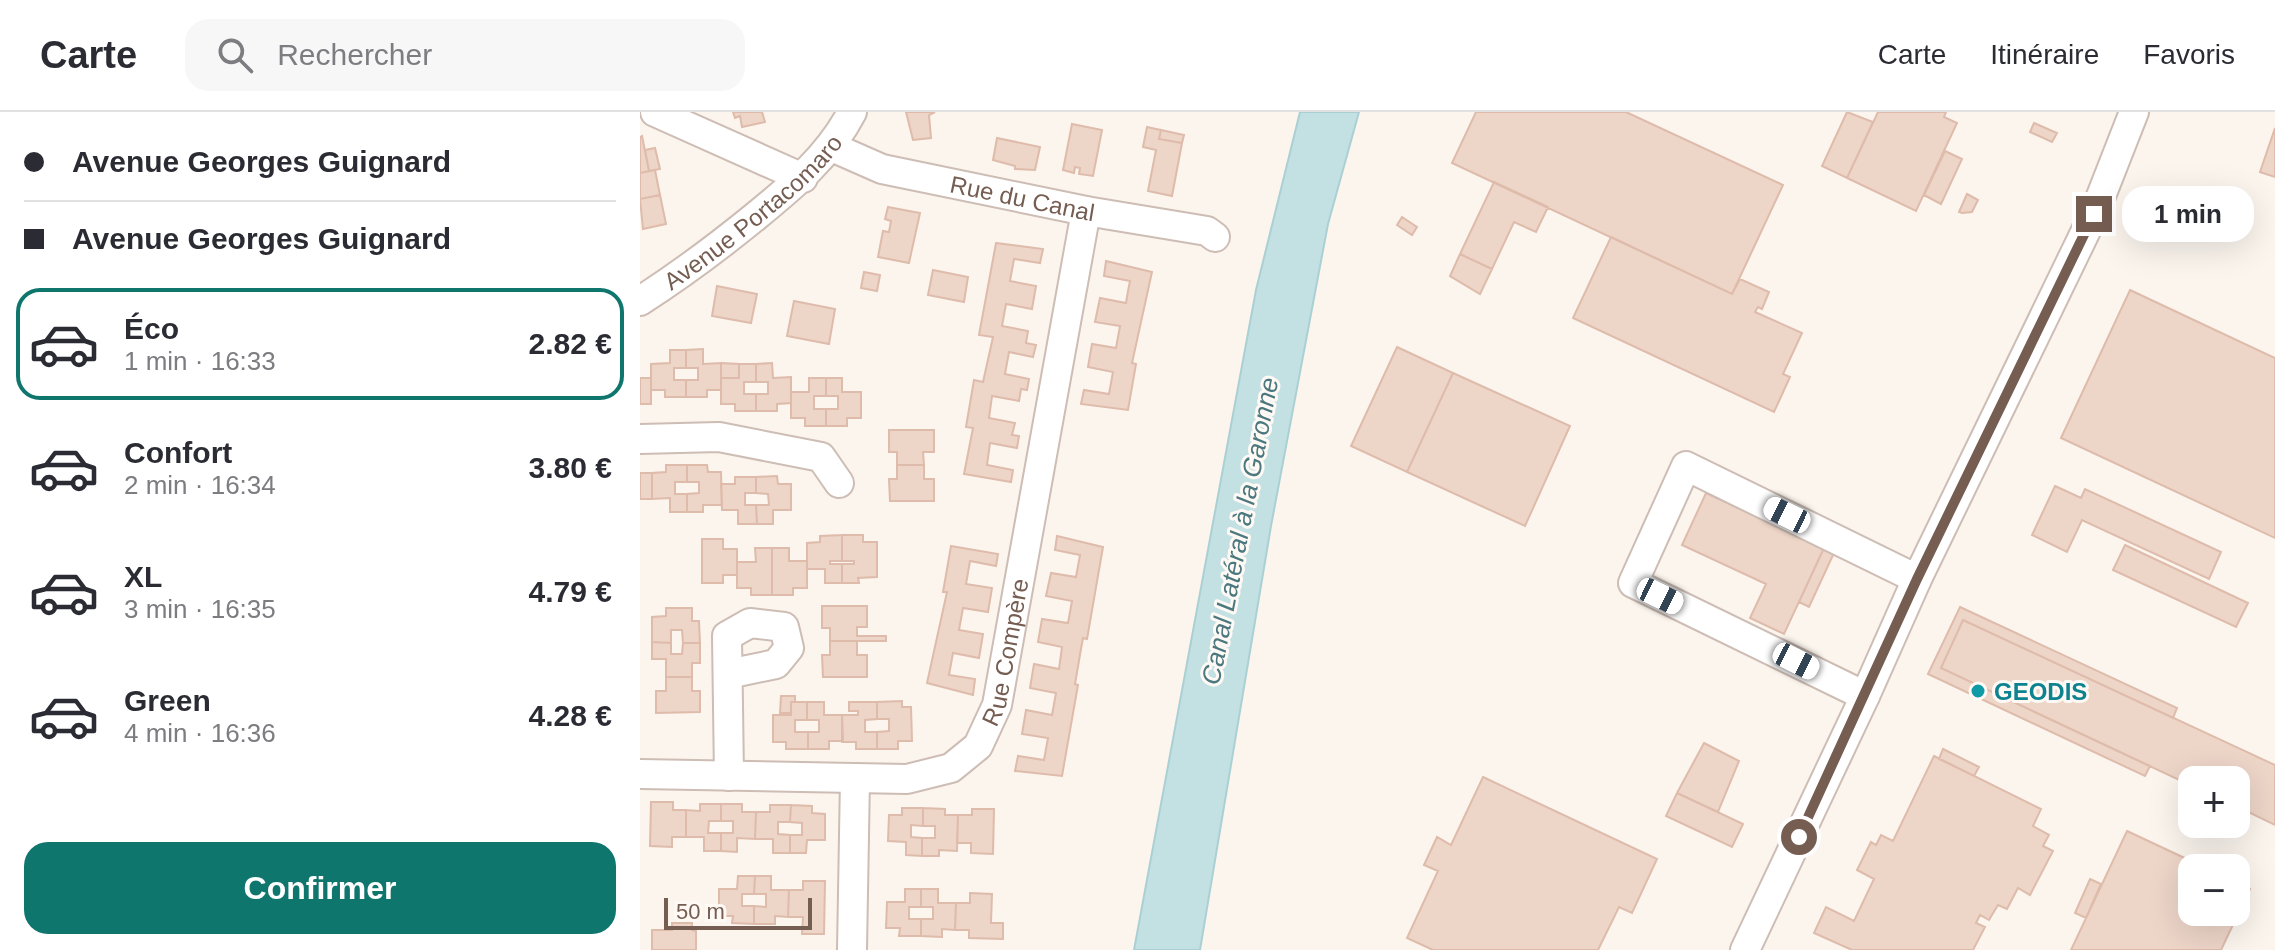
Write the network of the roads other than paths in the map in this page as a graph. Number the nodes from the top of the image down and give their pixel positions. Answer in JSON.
{"nodes":[{"id":1,"x":655,"y":112,"type":"edge"},
{"id":2,"x":852,"y":112,"type":"edge"},
{"id":3,"x":2134,"y":112,"type":"edge"},
{"id":4,"x":832,"y":147,"type":"junction"},
{"id":5,"x":803,"y":178,"type":"junction"},
{"id":6,"x":1086,"y":211,"type":"junction"},
{"id":7,"x":1215,"y":237,"type":"dead end"},
{"id":8,"x":640,"y":301,"type":"edge"},
{"id":9,"x":640,"y":439,"type":"edge"},
{"id":10,"x":839,"y":483,"type":"dead end"},
{"id":11,"x":1917,"y":579,"type":"junction"},
{"id":12,"x":728,"y":674,"type":"dead end"},
{"id":13,"x":1865,"y":696,"type":"junction"},
{"id":14,"x":640,"y":774,"type":"edge"},
{"id":15,"x":729,"y":776,"type":"junction"},
{"id":16,"x":855,"y":778,"type":"junction"},
{"id":17,"x":852,"y":950,"type":"edge"},
{"id":18,"x":1745,"y":950,"type":"edge"}],
"edges":[{"from":1,"to":5,"type":"street"},
{"from":2,"to":4,"type":"street","name":"Avenue Portacomaro"},
{"from":3,"to":11,"type":"street"},
{"from":4,"to":5,"type":"street","name":"Avenue Portacomaro"},
{"from":4,"to":6,"type":"street","name":"Rue du Canal"},
{"from":5,"to":8,"type":"street","name":"Avenue Portacomaro"},
{"from":6,"to":7,"type":"street","name":"Rue du Canal"},
{"from":6,"to":16,"type":"street","name":"Rue Compère"},
{"from":9,"to":10,"type":"street"},
{"from":11,"to":13,"type":"street"},
{"from":11,"to":13,"type":"street"},
{"from":12,"to":15,"type":"street"},
{"from":13,"to":18,"type":"street"},
{"from":14,"to":15,"type":"street","name":"Rue Compère"},
{"from":15,"to":16,"type":"street","name":"Rue Compère"},
{"from":16,"to":17,"type":"street"}]}
